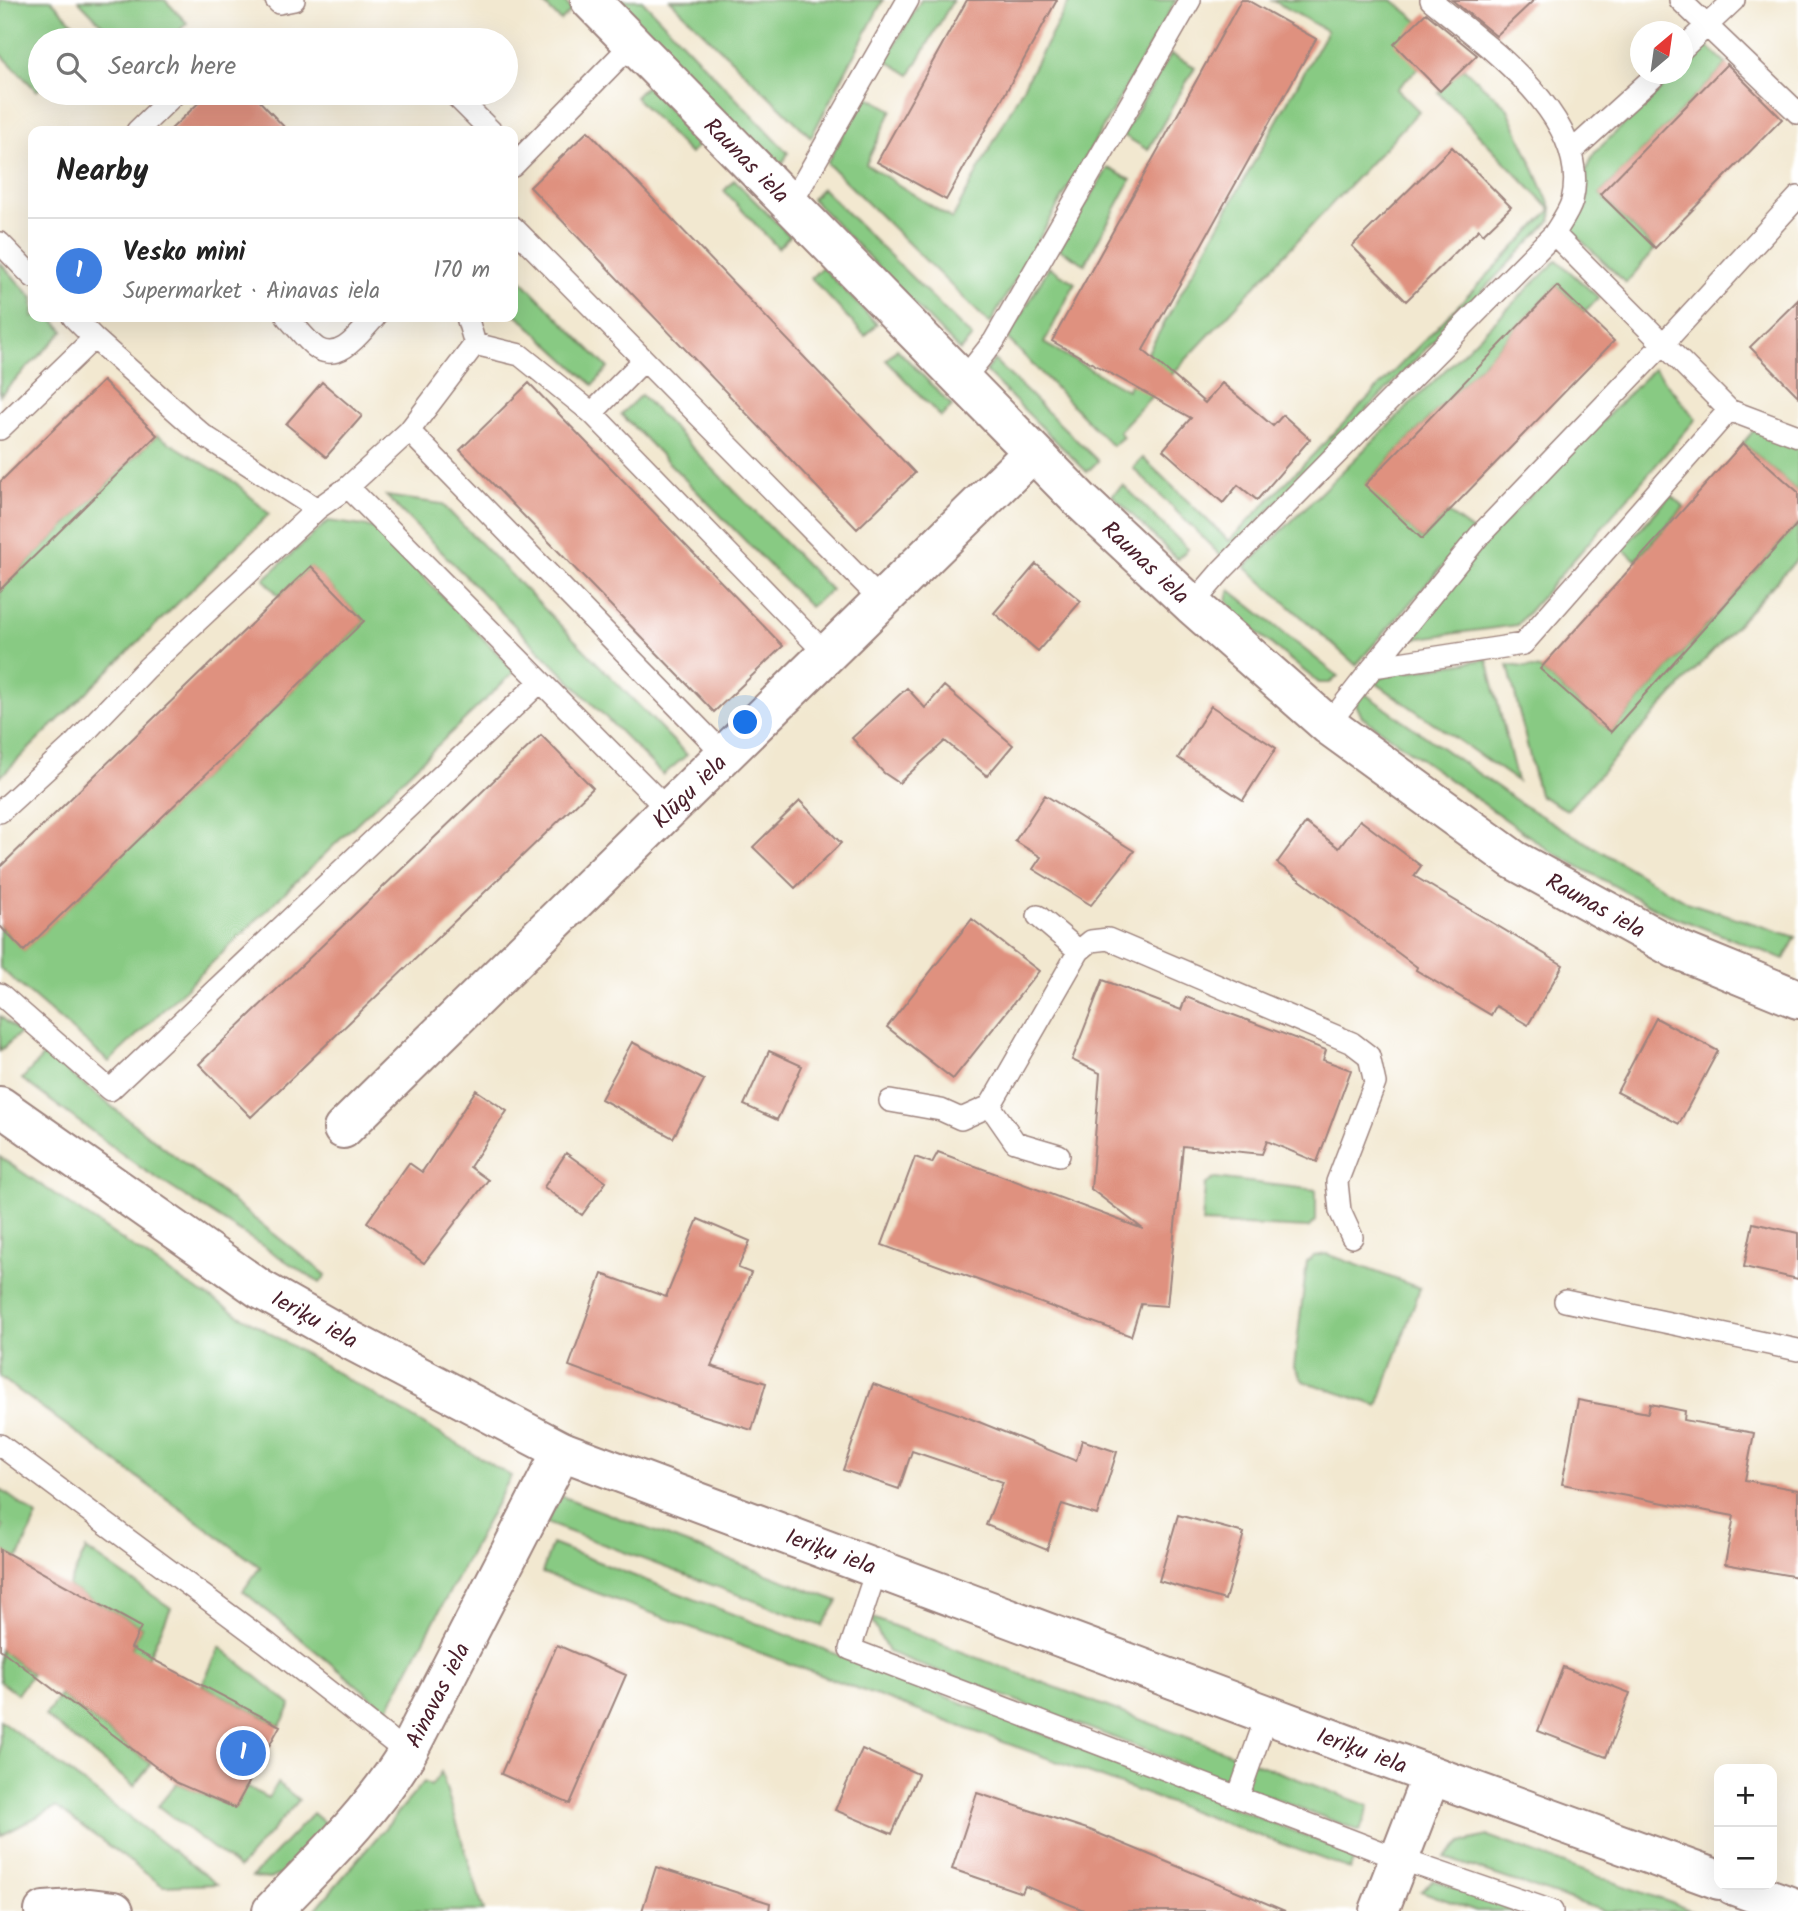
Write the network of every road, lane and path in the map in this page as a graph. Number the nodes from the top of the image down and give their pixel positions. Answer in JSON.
{"nodes":[{"id":1,"x":276,"y":0,"type":"edge"},
{"id":2,"x":294,"y":0,"type":"edge"},
{"id":3,"x":590,"y":0,"type":"edge"},
{"id":4,"x":908,"y":0,"type":"edge"},
{"id":5,"x":1191,"y":0,"type":"edge"},
{"id":6,"x":1431,"y":0,"type":"edge"},
{"id":7,"x":1680,"y":0,"type":"edge"},
{"id":8,"x":1734,"y":0,"type":"edge"},
{"id":9,"x":1707,"y":26,"type":"junction"},
{"id":10,"x":1693,"y":39,"type":"edge"},
{"id":11,"x":633,"y":43,"type":"junction"},
{"id":12,"x":1646,"y":84,"type":"edge"},
{"id":13,"x":164,"y":105,"type":"edge"},
{"id":14,"x":465,"y":105,"type":"edge"},
{"id":15,"x":1798,"y":113,"type":"edge"},
{"id":16,"x":142,"y":126,"type":"edge"},
{"id":17,"x":486,"y":126,"type":"edge"},
{"id":18,"x":1571,"y":152,"type":"junction"},
{"id":19,"x":518,"y":156,"type":"edge"},
{"id":20,"x":1798,"y":197,"type":"edge"},
{"id":21,"x":791,"y":204,"type":"junction"},
{"id":22,"x":518,"y":232,"type":"edge"},
{"id":23,"x":1555,"y":234,"type":"junction"},
{"id":24,"x":0,"y":243,"type":"edge"},
{"id":25,"x":28,"y":272,"type":"edge"},
{"id":26,"x":78,"y":322,"type":"edge"},
{"id":27,"x":292,"y":322,"type":"edge"},
{"id":28,"x":370,"y":322,"type":"edge"},
{"id":29,"x":468,"y":322,"type":"edge"},
{"id":30,"x":94,"y":338,"type":"junction"},
{"id":31,"x":1664,"y":343,"type":"junction"},
{"id":32,"x":475,"y":344,"type":"junction"},
{"id":33,"x":644,"y":360,"type":"junction"},
{"id":34,"x":963,"y":380,"type":"junction"},
{"id":35,"x":1729,"y":410,"type":"junction"},
{"id":36,"x":592,"y":413,"type":"junction"},
{"id":37,"x":0,"y":429,"type":"edge"},
{"id":38,"x":409,"y":431,"type":"junction"},
{"id":39,"x":1798,"y":436,"type":"edge"},
{"id":40,"x":1033,"y":452,"type":"junction"},
{"id":41,"x":348,"y":487,"type":"junction"},
{"id":42,"x":317,"y":509,"type":"junction"},
{"id":43,"x":881,"y":600,"type":"junction"},
{"id":44,"x":1192,"y":604,"type":"junction"},
{"id":45,"x":827,"y":655,"type":"junction"},
{"id":46,"x":1373,"y":667,"type":"junction"},
{"id":47,"x":540,"y":682,"type":"junction"},
{"id":48,"x":1328,"y":725,"type":"junction"},
{"id":49,"x":725,"y":755,"type":"junction"},
{"id":50,"x":669,"y":811,"type":"junction"},
{"id":51,"x":0,"y":812,"type":"edge"},
{"id":52,"x":1038,"y":916,"type":"dead end"},
{"id":53,"x":1079,"y":951,"type":"junction"},
{"id":54,"x":0,"y":994,"type":"edge"},
{"id":55,"x":1798,"y":999,"type":"edge"},
{"id":56,"x":890,"y":1101,"type":"dead end"},
{"id":57,"x":0,"y":1105,"type":"edge"},
{"id":58,"x":990,"y":1106,"type":"junction"},
{"id":59,"x":343,"y":1129,"type":"dead end"},
{"id":60,"x":1059,"y":1155,"type":"dead end"},
{"id":61,"x":1352,"y":1237,"type":"dead end"},
{"id":62,"x":1565,"y":1301,"type":"dead end"},
{"id":63,"x":1798,"y":1350,"type":"edge"},
{"id":64,"x":0,"y":1444,"type":"edge"},
{"id":65,"x":562,"y":1451,"type":"junction"},
{"id":66,"x":877,"y":1568,"type":"junction"},
{"id":67,"x":1267,"y":1715,"type":"junction"},
{"id":68,"x":407,"y":1753,"type":"junction"},
{"id":69,"x":1431,"y":1776,"type":"junction"},
{"id":70,"x":1238,"y":1797,"type":"junction"},
{"id":71,"x":1400,"y":1859,"type":"junction"},
{"id":72,"x":1714,"y":1878,"type":"edge"},
{"id":73,"x":1746,"y":1890,"type":"edge"},
{"id":74,"x":1798,"y":1909,"type":"edge"},
{"id":75,"x":44,"y":1911,"type":"edge"},
{"id":76,"x":114,"y":1911,"type":"edge"},
{"id":77,"x":272,"y":1911,"type":"edge"},
{"id":78,"x":1379,"y":1911,"type":"edge"},
{"id":79,"x":1552,"y":1911,"type":"edge"}],
"edges":[{"from":1,"to":2,"type":"lane"},
{"from":3,"to":11,"type":"street","name":"Raunas iela"},
{"from":4,"to":21,"type":"lane"},
{"from":5,"to":34,"type":"lane"},
{"from":6,"to":18,"type":"lane"},
{"from":7,"to":9,"type":"lane"},
{"from":8,"to":9,"type":"lane"},
{"from":9,"to":10,"type":"lane"},
{"from":9,"to":15,"type":"lane"},
{"from":11,"to":19,"type":"lane"},
{"from":11,"to":21,"type":"street","name":"Raunas iela"},
{"from":12,"to":18,"type":"lane"},
{"from":13,"to":16,"type":"lane"},
{"from":14,"to":17,"type":"lane"},
{"from":18,"to":23,"type":"lane"},
{"from":20,"to":31,"type":"lane"},
{"from":21,"to":34,"type":"street","name":"Raunas iela"},
{"from":22,"to":33,"type":"lane"},
{"from":23,"to":31,"type":"lane"},
{"from":23,"to":44,"type":"lane"},
{"from":24,"to":25,"type":"lane"},
{"from":26,"to":30,"type":"lane"},
{"from":27,"to":28,"type":"lane"},
{"from":29,"to":32,"type":"lane"},
{"from":30,"to":37,"type":"lane"},
{"from":30,"to":42,"type":"lane"},
{"from":31,"to":35,"type":"lane"},
{"from":31,"to":46,"type":"lane"},
{"from":32,"to":36,"type":"lane"},
{"from":32,"to":38,"type":"lane"},
{"from":33,"to":36,"type":"lane"},
{"from":33,"to":43,"type":"lane"},
{"from":34,"to":40,"type":"street","name":"Raunas iela"},
{"from":35,"to":39,"type":"lane"},
{"from":35,"to":46,"type":"lane"},
{"from":36,"to":45,"type":"lane"},
{"from":38,"to":41,"type":"lane"},
{"from":38,"to":49,"type":"lane"},
{"from":40,"to":43,"type":"street","name":"Klūgu iela"},
{"from":40,"to":44,"type":"street","name":"Raunas iela"},
{"from":41,"to":42,"type":"lane"},
{"from":41,"to":47,"type":"lane"},
{"from":42,"to":51,"type":"lane"},
{"from":43,"to":45,"type":"street","name":"Klūgu iela"},
{"from":44,"to":48,"type":"street","name":"Raunas iela"},
{"from":45,"to":49,"type":"street","name":"Klūgu iela"},
{"from":46,"to":48,"type":"lane"},
{"from":47,"to":50,"type":"lane"},
{"from":47,"to":54,"type":"lane"},
{"from":48,"to":55,"type":"street","name":"Raunas iela"},
{"from":49,"to":50,"type":"street","name":"Klūgu iela"},
{"from":50,"to":59,"type":"street","name":"Klūgu iela"},
{"from":52,"to":53,"type":"lane"},
{"from":53,"to":58,"type":"lane"},
{"from":53,"to":61,"type":"lane"},
{"from":56,"to":58,"type":"lane"},
{"from":57,"to":65,"type":"street","name":"Ieriķu iela"},
{"from":58,"to":60,"type":"lane"},
{"from":62,"to":63,"type":"lane"},
{"from":64,"to":68,"type":"lane"},
{"from":65,"to":66,"type":"street","name":"Ieriķu iela"},
{"from":65,"to":68,"type":"street","name":"Ainavas iela"},
{"from":66,"to":67,"type":"street","name":"Ieriķu iela"},
{"from":66,"to":70,"type":"lane"},
{"from":67,"to":69,"type":"street","name":"Ieriķu iela"},
{"from":67,"to":70,"type":"lane"},
{"from":68,"to":77,"type":"street","name":"Ainavas iela"},
{"from":69,"to":71,"type":"street"},
{"from":69,"to":72,"type":"street","name":"Ieriķu iela"},
{"from":70,"to":71,"type":"lane"},
{"from":71,"to":78,"type":"street"},
{"from":71,"to":79,"type":"lane"},
{"from":73,"to":74,"type":"street"},
{"from":75,"to":76,"type":"street"}]}
